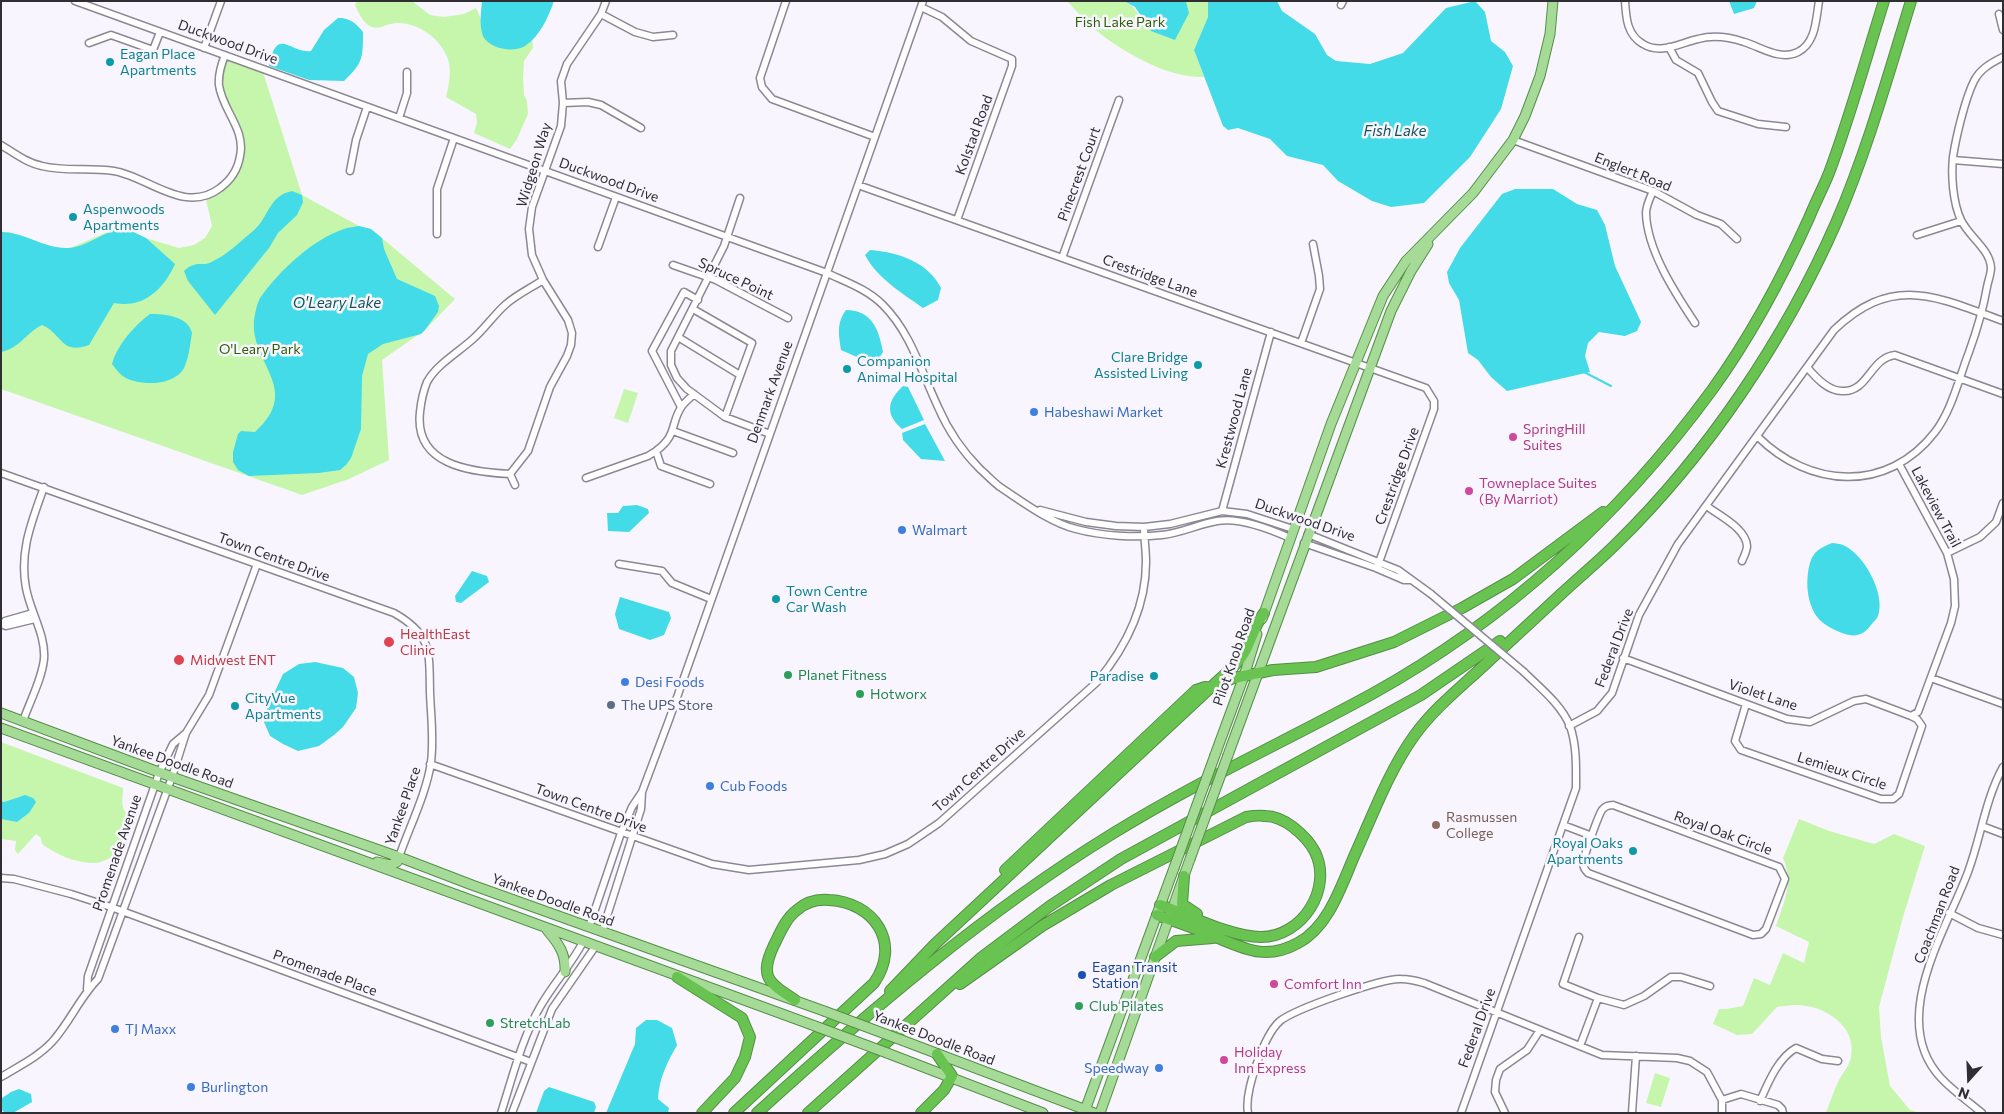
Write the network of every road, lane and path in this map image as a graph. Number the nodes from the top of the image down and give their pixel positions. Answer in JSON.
{"nodes":[{"id":1,"x":75,"y":1,"type":"edge"},
{"id":2,"x":221,"y":1,"type":"edge"},
{"id":3,"x":606,"y":1,"type":"edge"},
{"id":4,"x":786,"y":1,"type":"edge"},
{"id":5,"x":1553,"y":1,"type":"edge"},
{"id":6,"x":1625,"y":1,"type":"edge"},
{"id":7,"x":1819,"y":1,"type":"edge"},
{"id":8,"x":1884,"y":1,"type":"edge"},
{"id":9,"x":1911,"y":1,"type":"edge"},
{"id":10,"x":922,"y":4,"type":"edge"},
{"id":11,"x":601,"y":14,"type":"junction"},
{"id":12,"x":2000,"y":14,"type":"dead end"},
{"id":13,"x":2003,"y":30,"type":"edge"},
{"id":14,"x":160,"y":32,"type":"junction"},
{"id":15,"x":673,"y":35,"type":"dead end"},
{"id":16,"x":90,"y":43,"type":"dead end"},
{"id":17,"x":1669,"y":47,"type":"junction"},
{"id":18,"x":204,"y":48,"type":"junction"},
{"id":19,"x":224,"y":55,"type":"junction"},
{"id":20,"x":2003,"y":57,"type":"edge"},
{"id":21,"x":407,"y":72,"type":"dead end"},
{"id":22,"x":1119,"y":100,"type":"dead end"},
{"id":23,"x":563,"y":103,"type":"junction"},
{"id":24,"x":367,"y":107,"type":"junction"},
{"id":25,"x":399,"y":118,"type":"junction"},
{"id":26,"x":1786,"y":127,"type":"dead end"},
{"id":27,"x":641,"y":128,"type":"dead end"},
{"id":28,"x":875,"y":137,"type":"junction"},
{"id":29,"x":454,"y":138,"type":"junction"},
{"id":30,"x":1513,"y":140,"type":"junction"},
{"id":31,"x":1,"y":146,"type":"edge"},
{"id":32,"x":1953,"y":160,"type":"junction"},
{"id":33,"x":2003,"y":164,"type":"edge"},
{"id":34,"x":350,"y":171,"type":"dead end"},
{"id":35,"x":545,"y":171,"type":"junction"},
{"id":36,"x":858,"y":185,"type":"junction"},
{"id":37,"x":1652,"y":191,"type":"junction"},
{"id":38,"x":616,"y":197,"type":"junction"},
{"id":39,"x":740,"y":198,"type":"dead end"},
{"id":40,"x":957,"y":220,"type":"junction"},
{"id":41,"x":1961,"y":221,"type":"junction"},
{"id":42,"x":1440,"y":228,"type":"junction"},
{"id":43,"x":437,"y":234,"type":"dead end"},
{"id":44,"x":1917,"y":235,"type":"dead end"},
{"id":45,"x":726,"y":236,"type":"junction"},
{"id":46,"x":1736,"y":239,"type":"dead end"},
{"id":47,"x":1314,"y":244,"type":"dead end"},
{"id":48,"x":598,"y":247,"type":"dead end"},
{"id":49,"x":1062,"y":258,"type":"junction"},
{"id":50,"x":673,"y":265,"type":"dead end"},
{"id":51,"x":827,"y":273,"type":"junction"},
{"id":52,"x":708,"y":278,"type":"junction"},
{"id":53,"x":543,"y":280,"type":"junction"},
{"id":54,"x":698,"y":300,"type":"junction"},
{"id":55,"x":693,"y":309,"type":"junction"},
{"id":56,"x":1983,"y":313,"type":"junction"},
{"id":57,"x":788,"y":318,"type":"dead end"},
{"id":58,"x":2003,"y":321,"type":"edge"},
{"id":59,"x":1694,"y":323,"type":"dead end"},
{"id":60,"x":1271,"y":332,"type":"junction"},
{"id":61,"x":678,"y":337,"type":"junction"},
{"id":62,"x":1301,"y":343,"type":"junction"},
{"id":63,"x":1356,"y":362,"type":"junction"},
{"id":64,"x":1807,"y":367,"type":"junction"},
{"id":65,"x":1370,"y":368,"type":"junction"},
{"id":66,"x":740,"y":375,"type":"junction"},
{"id":67,"x":1959,"y":378,"type":"junction"},
{"id":68,"x":694,"y":394,"type":"junction"},
{"id":69,"x":1432,"y":394,"type":"joint"},
{"id":70,"x":2003,"y":394,"type":"edge"},
{"id":71,"x":681,"y":407,"type":"junction"},
{"id":72,"x":725,"y":417,"type":"junction"},
{"id":73,"x":673,"y":431,"type":"junction"},
{"id":74,"x":770,"y":434,"type":"junction"},
{"id":75,"x":1757,"y":436,"type":"junction"},
{"id":76,"x":656,"y":451,"type":"junction"},
{"id":77,"x":733,"y":453,"type":"dead end"},
{"id":78,"x":1899,"y":464,"type":"junction"},
{"id":79,"x":1,"y":473,"type":"edge"},
{"id":80,"x":510,"y":474,"type":"junction"},
{"id":81,"x":586,"y":478,"type":"dead end"},
{"id":82,"x":710,"y":484,"type":"dead end"},
{"id":83,"x":515,"y":485,"type":"dead end"},
{"id":84,"x":44,"y":487,"type":"junction"},
{"id":85,"x":1629,"y":492,"type":"junction"},
{"id":86,"x":2003,"y":503,"type":"edge"},
{"id":87,"x":1707,"y":506,"type":"junction"},
{"id":88,"x":1036,"y":509,"type":"junction"},
{"id":89,"x":1222,"y":512,"type":"junction"},
{"id":90,"x":1144,"y":527,"type":"junction"},
{"id":91,"x":1292,"y":533,"type":"junction"},
{"id":92,"x":1144,"y":536,"type":"junction"},
{"id":93,"x":1306,"y":539,"type":"junction"},
{"id":94,"x":1947,"y":553,"type":"junction"},
{"id":95,"x":1742,"y":561,"type":"dead end"},
{"id":96,"x":1378,"y":563,"type":"junction"},
{"id":97,"x":257,"y":564,"type":"junction"},
{"id":98,"x":619,"y":564,"type":"dead end"},
{"id":99,"x":1410,"y":580,"type":"junction"},
{"id":100,"x":1557,"y":598,"type":"junction"},
{"id":101,"x":711,"y":599,"type":"junction"},
{"id":102,"x":1264,"y":613,"type":"junction"},
{"id":103,"x":34,"y":616,"type":"junction"},
{"id":104,"x":2,"y":624,"type":"edge"},
{"id":105,"x":1623,"y":658,"type":"junction"},
{"id":106,"x":1258,"y":673,"type":"junction"},
{"id":107,"x":1244,"y":676,"type":"junction"},
{"id":108,"x":1931,"y":678,"type":"junction"},
{"id":109,"x":1213,"y":686,"type":"junction"},
{"id":110,"x":1746,"y":704,"type":"junction"},
{"id":111,"x":2003,"y":704,"type":"edge"},
{"id":112,"x":1,"y":713,"type":"edge"},
{"id":113,"x":1911,"y":716,"type":"junction"},
{"id":114,"x":23,"y":721,"type":"junction"},
{"id":115,"x":1569,"y":726,"type":"junction"},
{"id":116,"x":1,"y":728,"type":"edge"},
{"id":117,"x":186,"y":733,"type":"junction"},
{"id":118,"x":430,"y":764,"type":"junction"},
{"id":119,"x":2003,"y":767,"type":"edge"},
{"id":120,"x":159,"y":773,"type":"junction"},
{"id":121,"x":172,"y":778,"type":"junction"},
{"id":122,"x":154,"y":785,"type":"junction"},
{"id":123,"x":167,"y":790,"type":"junction"},
{"id":124,"x":642,"y":792,"type":"junction"},
{"id":125,"x":1563,"y":825,"type":"junction"},
{"id":126,"x":1982,"y":826,"type":"junction"},
{"id":127,"x":621,"y":833,"type":"junction"},
{"id":128,"x":2003,"y":834,"type":"edge"},
{"id":129,"x":1592,"y":836,"type":"junction"},
{"id":130,"x":632,"y":837,"type":"junction"},
{"id":131,"x":326,"y":848,"type":"junction"},
{"id":132,"x":399,"y":857,"type":"junction"},
{"id":133,"x":1184,"y":876,"type":"junction"},
{"id":134,"x":1,"y":878,"type":"edge"},
{"id":135,"x":1160,"y":905,"type":"junction"},
{"id":136,"x":111,"y":907,"type":"junction"},
{"id":137,"x":1172,"y":909,"type":"junction"},
{"id":138,"x":121,"y":911,"type":"junction"},
{"id":139,"x":1949,"y":913,"type":"junction"},
{"id":140,"x":1156,"y":915,"type":"junction"},
{"id":141,"x":1168,"y":919,"type":"junction"},
{"id":142,"x":1210,"y":923,"type":"junction"},
{"id":143,"x":589,"y":927,"type":"junction"},
{"id":144,"x":545,"y":928,"type":"junction"},
{"id":145,"x":602,"y":932,"type":"junction"},
{"id":146,"x":2003,"y":935,"type":"edge"},
{"id":147,"x":1579,"y":937,"type":"dead end"},
{"id":148,"x":1218,"y":938,"type":"junction"},
{"id":149,"x":583,"y":942,"type":"junction"},
{"id":150,"x":595,"y":947,"type":"junction"},
{"id":151,"x":1154,"y":957,"type":"junction"},
{"id":152,"x":565,"y":972,"type":"junction"},
{"id":153,"x":677,"y":977,"type":"junction"},
{"id":154,"x":1710,"y":986,"type":"dead end"},
{"id":155,"x":87,"y":989,"type":"junction"},
{"id":156,"x":1598,"y":998,"type":"junction"},
{"id":157,"x":794,"y":1000,"type":"junction"},
{"id":158,"x":1496,"y":1012,"type":"junction"},
{"id":159,"x":916,"y":1015,"type":"junction"},
{"id":160,"x":867,"y":1016,"type":"junction"},
{"id":161,"x":1540,"y":1030,"type":"junction"},
{"id":162,"x":1580,"y":1046,"type":"junction"},
{"id":163,"x":937,"y":1054,"type":"junction"},
{"id":164,"x":1636,"y":1056,"type":"junction"},
{"id":165,"x":519,"y":1057,"type":"junction"},
{"id":166,"x":1838,"y":1061,"type":"dead end"},
{"id":167,"x":531,"y":1062,"type":"junction"},
{"id":168,"x":1,"y":1076,"type":"edge"},
{"id":169,"x":952,"y":1076,"type":"junction"},
{"id":170,"x":1722,"y":1100,"type":"junction"},
{"id":171,"x":1760,"y":1101,"type":"junction"},
{"id":172,"x":1084,"y":1111,"type":"edge"},
{"id":173,"x":1783,"y":1112,"type":"edge"},
{"id":174,"x":501,"y":1113,"type":"edge"},
{"id":175,"x":512,"y":1113,"type":"edge"},
{"id":176,"x":702,"y":1113,"type":"edge"},
{"id":177,"x":734,"y":1113,"type":"edge"},
{"id":178,"x":757,"y":1113,"type":"edge"},
{"id":179,"x":808,"y":1113,"type":"edge"},
{"id":180,"x":921,"y":1113,"type":"edge"},
{"id":181,"x":1044,"y":1113,"type":"edge"},
{"id":182,"x":1094,"y":1113,"type":"edge"},
{"id":183,"x":1100,"y":1113,"type":"edge"},
{"id":184,"x":1248,"y":1113,"type":"edge"},
{"id":185,"x":1461,"y":1113,"type":"edge"},
{"id":186,"x":1505,"y":1113,"type":"edge"},
{"id":187,"x":1632,"y":1113,"type":"edge"},
{"id":188,"x":1722,"y":1113,"type":"edge"},
{"id":189,"x":1982,"y":1113,"type":"edge"}],
"edges":[{"from":1,"to":14,"type":"street","name":"Duckwood Drive"},
{"from":2,"to":18,"type":"street"},
{"from":3,"to":11,"type":"street","name":"Widgeon Way"},
{"from":4,"to":28,"type":"street"},
{"from":5,"to":30,"type":"main road","name":"Pilot Knob Road"},
{"from":6,"to":17,"type":"street"},
{"from":7,"to":17,"type":"street"},
{"from":8,"to":85,"type":"highway"},
{"from":9,"to":100,"type":"highway"},
{"from":10,"to":28,"type":"street","name":"Denmark Avenue"},
{"from":10,"to":40,"type":"street","name":"Kolstad Road"},
{"from":11,"to":15,"type":"street"},
{"from":11,"to":23,"type":"street","name":"Widgeon Way"},
{"from":12,"to":13,"type":"street"},
{"from":14,"to":16,"type":"street"},
{"from":14,"to":18,"type":"street","name":"Duckwood Drive"},
{"from":17,"to":26,"type":"street"},
{"from":18,"to":19,"type":"street","name":"Duckwood Drive"},
{"from":19,"to":24,"type":"street","name":"Duckwood Drive"},
{"from":19,"to":31,"type":"street"},
{"from":20,"to":32,"type":"street"},
{"from":21,"to":25,"type":"street"},
{"from":22,"to":49,"type":"street","name":"Pinecrest Court"},
{"from":23,"to":27,"type":"street"},
{"from":23,"to":35,"type":"street","name":"Widgeon Way"},
{"from":24,"to":25,"type":"street","name":"Duckwood Drive"},
{"from":24,"to":34,"type":"street"},
{"from":25,"to":29,"type":"street","name":"Duckwood Drive"},
{"from":28,"to":36,"type":"street","name":"Denmark Avenue"},
{"from":29,"to":35,"type":"street","name":"Duckwood Drive"},
{"from":29,"to":43,"type":"street"},
{"from":30,"to":37,"type":"street","name":"Englert Road"},
{"from":30,"to":42,"type":"main road","name":"Pilot Knob Road"},
{"from":32,"to":33,"type":"street"},
{"from":32,"to":41,"type":"street"},
{"from":35,"to":38,"type":"street","name":"Duckwood Drive"},
{"from":35,"to":53,"type":"street","name":"Widgeon Way"},
{"from":36,"to":40,"type":"street","name":"Crestridge Lane"},
{"from":36,"to":51,"type":"street","name":"Denmark Avenue"},
{"from":37,"to":46,"type":"street","name":"Englert Road"},
{"from":37,"to":59,"type":"street"},
{"from":38,"to":45,"type":"street","name":"Duckwood Drive"},
{"from":38,"to":48,"type":"street"},
{"from":39,"to":45,"type":"street"},
{"from":40,"to":49,"type":"street","name":"Crestridge Lane"},
{"from":41,"to":44,"type":"street"},
{"from":41,"to":56,"type":"street"},
{"from":42,"to":63,"type":"main road","name":"Pilot Knob Road"},
{"from":42,"to":65,"type":"main road","name":"Pilot Knob Road"},
{"from":45,"to":51,"type":"street","name":"Duckwood Drive"},
{"from":45,"to":52,"type":"street"},
{"from":47,"to":62,"type":"street"},
{"from":49,"to":60,"type":"street","name":"Crestridge Lane"},
{"from":50,"to":52,"type":"street","name":"Spruce Point"},
{"from":51,"to":74,"type":"street","name":"Denmark Avenue"},
{"from":51,"to":88,"type":"street","name":"Duckwood Drive"},
{"from":52,"to":54,"type":"street"},
{"from":52,"to":57,"type":"street","name":"Spruce Point"},
{"from":53,"to":80,"type":"street","name":"Widgeon Way"},
{"from":53,"to":80,"type":"street"},
{"from":54,"to":55,"type":"street"},
{"from":54,"to":71,"type":"street"},
{"from":55,"to":61,"type":"street"},
{"from":55,"to":66,"type":"street"},
{"from":56,"to":58,"type":"street","name":"Federal Drive"},
{"from":56,"to":64,"type":"street","name":"Federal Drive"},
{"from":56,"to":67,"type":"street"},
{"from":60,"to":62,"type":"street","name":"Crestridge Lane"},
{"from":60,"to":89,"type":"street","name":"Krestwood Lane"},
{"from":61,"to":66,"type":"street"},
{"from":61,"to":68,"type":"street"},
{"from":62,"to":63,"type":"street","name":"Crestridge Lane"},
{"from":63,"to":65,"type":"street","name":"Crestridge Lane"},
{"from":63,"to":91,"type":"main road","name":"Pilot Knob Road"},
{"from":64,"to":67,"type":"street"},
{"from":64,"to":75,"type":"street","name":"Federal Drive"},
{"from":65,"to":69,"type":"street","name":"Crestridge Lane"},
{"from":65,"to":93,"type":"main road","name":"Pilot Knob Road"},
{"from":66,"to":72,"type":"street"},
{"from":67,"to":70,"type":"street"},
{"from":67,"to":78,"type":"street"},
{"from":68,"to":71,"type":"street"},
{"from":68,"to":72,"type":"street"},
{"from":69,"to":96,"type":"street","name":"Crestridge Drive"},
{"from":71,"to":73,"type":"street"},
{"from":72,"to":74,"type":"street"},
{"from":73,"to":76,"type":"street"},
{"from":73,"to":77,"type":"street"},
{"from":74,"to":101,"type":"street","name":"Denmark Avenue"},
{"from":75,"to":78,"type":"street"},
{"from":75,"to":87,"type":"street","name":"Federal Drive"},
{"from":76,"to":81,"type":"street"},
{"from":76,"to":82,"type":"street"},
{"from":78,"to":94,"type":"street","name":"Lakeview Trail"},
{"from":79,"to":84,"type":"street","name":"Town Centre Drive"},
{"from":80,"to":83,"type":"street"},
{"from":84,"to":97,"type":"street","name":"Town Centre Drive"},
{"from":84,"to":103,"type":"street"},
{"from":85,"to":106,"type":"highway"},
{"from":85,"to":160,"type":"highway"},
{"from":86,"to":94,"type":"street"},
{"from":87,"to":95,"type":"street"},
{"from":87,"to":105,"type":"street","name":"Federal Drive"},
{"from":88,"to":90,"type":"street","name":"Duckwood Drive"},
{"from":88,"to":92,"type":"street","name":"Duckwood Drive"},
{"from":89,"to":90,"type":"street","name":"Duckwood Drive"},
{"from":89,"to":91,"type":"street","name":"Duckwood Drive"},
{"from":90,"to":92,"type":"street","name":"Town Centre Drive"},
{"from":91,"to":92,"type":"street","name":"Duckwood Drive"},
{"from":91,"to":93,"type":"main road","name":"Duckwood Drive"},
{"from":91,"to":102,"type":"main road","name":"Pilot Knob Road"},
{"from":92,"to":130,"type":"street","name":"Town Centre Drive"},
{"from":93,"to":96,"type":"street","name":"Duckwood Drive"},
{"from":93,"to":99,"type":"street","name":"Duckwood Drive"},
{"from":93,"to":106,"type":"main road","name":"Pilot Knob Road"},
{"from":94,"to":108,"type":"street","name":"Lakeview Trail"},
{"from":96,"to":99,"type":"street","name":"Duckwood Drive"},
{"from":97,"to":117,"type":"street","name":"Promenade Avenue"},
{"from":97,"to":118,"type":"street","name":"Town Centre Drive"},
{"from":98,"to":101,"type":"street"},
{"from":99,"to":115,"type":"street","name":"Duckwood Drive","bridge":true},
{"from":100,"to":148,"type":"highway"},
{"from":100,"to":159,"type":"highway"},
{"from":101,"to":124,"type":"street","name":"Denmark Avenue"},
{"from":102,"to":107,"type":"main road","name":"Pilot Knob Road"},
{"from":102,"to":109,"type":"highway"},
{"from":103,"to":104,"type":"street"},
{"from":103,"to":114,"type":"street"},
{"from":105,"to":110,"type":"street","name":"Violet Lane"},
{"from":105,"to":115,"type":"street","name":"Federal Drive"},
{"from":106,"to":107,"type":"highway"},
{"from":106,"to":133,"type":"main road","name":"Pilot Knob Road","bridge":true},
{"from":107,"to":109,"type":"highway"},
{"from":107,"to":135,"type":"main road","name":"Pilot Knob Road","bridge":true},
{"from":108,"to":111,"type":"street"},
{"from":108,"to":113,"type":"street"},
{"from":109,"to":160,"type":"highway"},
{"from":110,"to":113,"type":"street","name":"Violet Lane"},
{"from":110,"to":113,"type":"street","name":"Lemieux Circle"},
{"from":112,"to":114,"type":"main road","name":"Yankee Doodle Road"},
{"from":114,"to":120,"type":"main road","name":"Yankee Doodle Road"},
{"from":115,"to":125,"type":"street","name":"Federal Drive"},
{"from":116,"to":122,"type":"main road","name":"Yankee Doodle Road"},
{"from":117,"to":120,"type":"street","name":"Promenade Avenue"},
{"from":117,"to":121,"type":"street","name":"Promenade Avenue"},
{"from":118,"to":127,"type":"street","name":"Town Centre Drive"},
{"from":118,"to":132,"type":"street","name":"Yankee Place"},
{"from":119,"to":126,"type":"street","name":"Coachman Road"},
{"from":120,"to":121,"type":"main road","name":"Yankee Doodle Road"},
{"from":120,"to":122,"type":"street","name":"Promenade Avenue"},
{"from":121,"to":123,"type":"street","name":"Promenade Avenue"},
{"from":121,"to":132,"type":"main road","name":"Yankee Doodle Road"},
{"from":122,"to":123,"type":"main road","name":"Yankee Doodle Road"},
{"from":122,"to":136,"type":"street","name":"Promenade Avenue"},
{"from":123,"to":131,"type":"main road","name":"Yankee Doodle Road"},
{"from":123,"to":138,"type":"street","name":"Promenade Avenue"},
{"from":124,"to":127,"type":"street","name":"Denmark Avenue"},
{"from":124,"to":130,"type":"street","name":"Denmark Avenue"},
{"from":125,"to":129,"type":"street"},
{"from":125,"to":158,"type":"street","name":"Federal Drive"},
{"from":126,"to":128,"type":"street"},
{"from":126,"to":139,"type":"street","name":"Coachman Road"},
{"from":127,"to":130,"type":"street","name":"Town Centre Drive"},
{"from":127,"to":143,"type":"street","name":"Denmark Avenue"},
{"from":129,"to":129,"type":"street","name":"Royal Oak Circle"},
{"from":130,"to":145,"type":"street","name":"Denmark Avenue"},
{"from":131,"to":132,"type":"main road"},
{"from":131,"to":144,"type":"main road","name":"Yankee Doodle Road"},
{"from":132,"to":143,"type":"main road","name":"Yankee Doodle Road"},
{"from":133,"to":137,"type":"main road","name":"Pilot Knob Road"},
{"from":133,"to":142,"type":"highway"},
{"from":134,"to":136,"type":"street","name":"Promenade Place"},
{"from":135,"to":137,"type":"highway"},
{"from":135,"to":140,"type":"main road","name":"Pilot Knob Road"},
{"from":136,"to":138,"type":"street","name":"Promenade Place"},
{"from":136,"to":155,"type":"street","name":"Promenade Avenue"},
{"from":137,"to":141,"type":"main road","name":"Pilot Knob Road"},
{"from":137,"to":142,"type":"highway"},
{"from":138,"to":155,"type":"street","name":"Promenade Avenue"},
{"from":138,"to":165,"type":"street","name":"Promenade Place"},
{"from":139,"to":146,"type":"street"},
{"from":139,"to":189,"type":"street","name":"Coachman Road"},
{"from":140,"to":141,"type":"highway"},
{"from":140,"to":172,"type":"main road","name":"Pilot Knob Road"},
{"from":141,"to":148,"type":"highway"},
{"from":141,"to":151,"type":"main road","name":"Pilot Knob Road"},
{"from":142,"to":159,"type":"highway"},
{"from":143,"to":145,"type":"main road","name":"Yankee Doodle Road"},
{"from":143,"to":149,"type":"main road","name":"Denmark Avenue"},
{"from":144,"to":149,"type":"main road","name":"Yankee Doodle Road"},
{"from":144,"to":152,"type":"main road"},
{"from":145,"to":150,"type":"main road","name":"Denmark Avenue"},
{"from":145,"to":157,"type":"main road","name":"Yankee Doodle Road"},
{"from":147,"to":156,"type":"street"},
{"from":148,"to":151,"type":"highway"},
{"from":149,"to":150,"type":"main road","name":"Yankee Doodle Road"},
{"from":149,"to":152,"type":"street","name":"Denmark Avenue"},
{"from":150,"to":153,"type":"main road","name":"Yankee Doodle Road"},
{"from":150,"to":167,"type":"street","name":"Denmark Avenue"},
{"from":151,"to":183,"type":"main road","name":"Pilot Knob Road"},
{"from":152,"to":165,"type":"street","name":"Denmark Avenue"},
{"from":153,"to":169,"type":"main road","name":"Yankee Doodle Road","bridge":true},
{"from":153,"to":176,"type":"highway"},
{"from":154,"to":156,"type":"street"},
{"from":155,"to":168,"type":"street","name":"Promenade Avenue"},
{"from":156,"to":162,"type":"street"},
{"from":157,"to":163,"type":"main road","name":"Yankee Doodle Road","bridge":true},
{"from":157,"to":177,"type":"highway"},
{"from":158,"to":161,"type":"street"},
{"from":158,"to":184,"type":"street"},
{"from":158,"to":185,"type":"street","name":"Federal Drive"},
{"from":159,"to":179,"type":"highway"},
{"from":160,"to":178,"type":"highway"},
{"from":161,"to":162,"type":"street"},
{"from":161,"to":186,"type":"street"},
{"from":162,"to":164,"type":"street"},
{"from":163,"to":169,"type":"highway"},
{"from":163,"to":172,"type":"main road","name":"Yankee Doodle Road"},
{"from":164,"to":170,"type":"street"},
{"from":164,"to":187,"type":"street"},
{"from":165,"to":167,"type":"street","name":"Promenade Place"},
{"from":165,"to":174,"type":"street","name":"Denmark Avenue"},
{"from":166,"to":171,"type":"street"},
{"from":167,"to":175,"type":"street","name":"Denmark Avenue"},
{"from":169,"to":180,"type":"highway"},
{"from":169,"to":181,"type":"main road","name":"Yankee Doodle Road"},
{"from":170,"to":171,"type":"street"},
{"from":170,"to":188,"type":"street"},
{"from":171,"to":173,"type":"street"},
{"from":172,"to":182,"type":"main road","name":"Yankee Doodle Road"}]}
